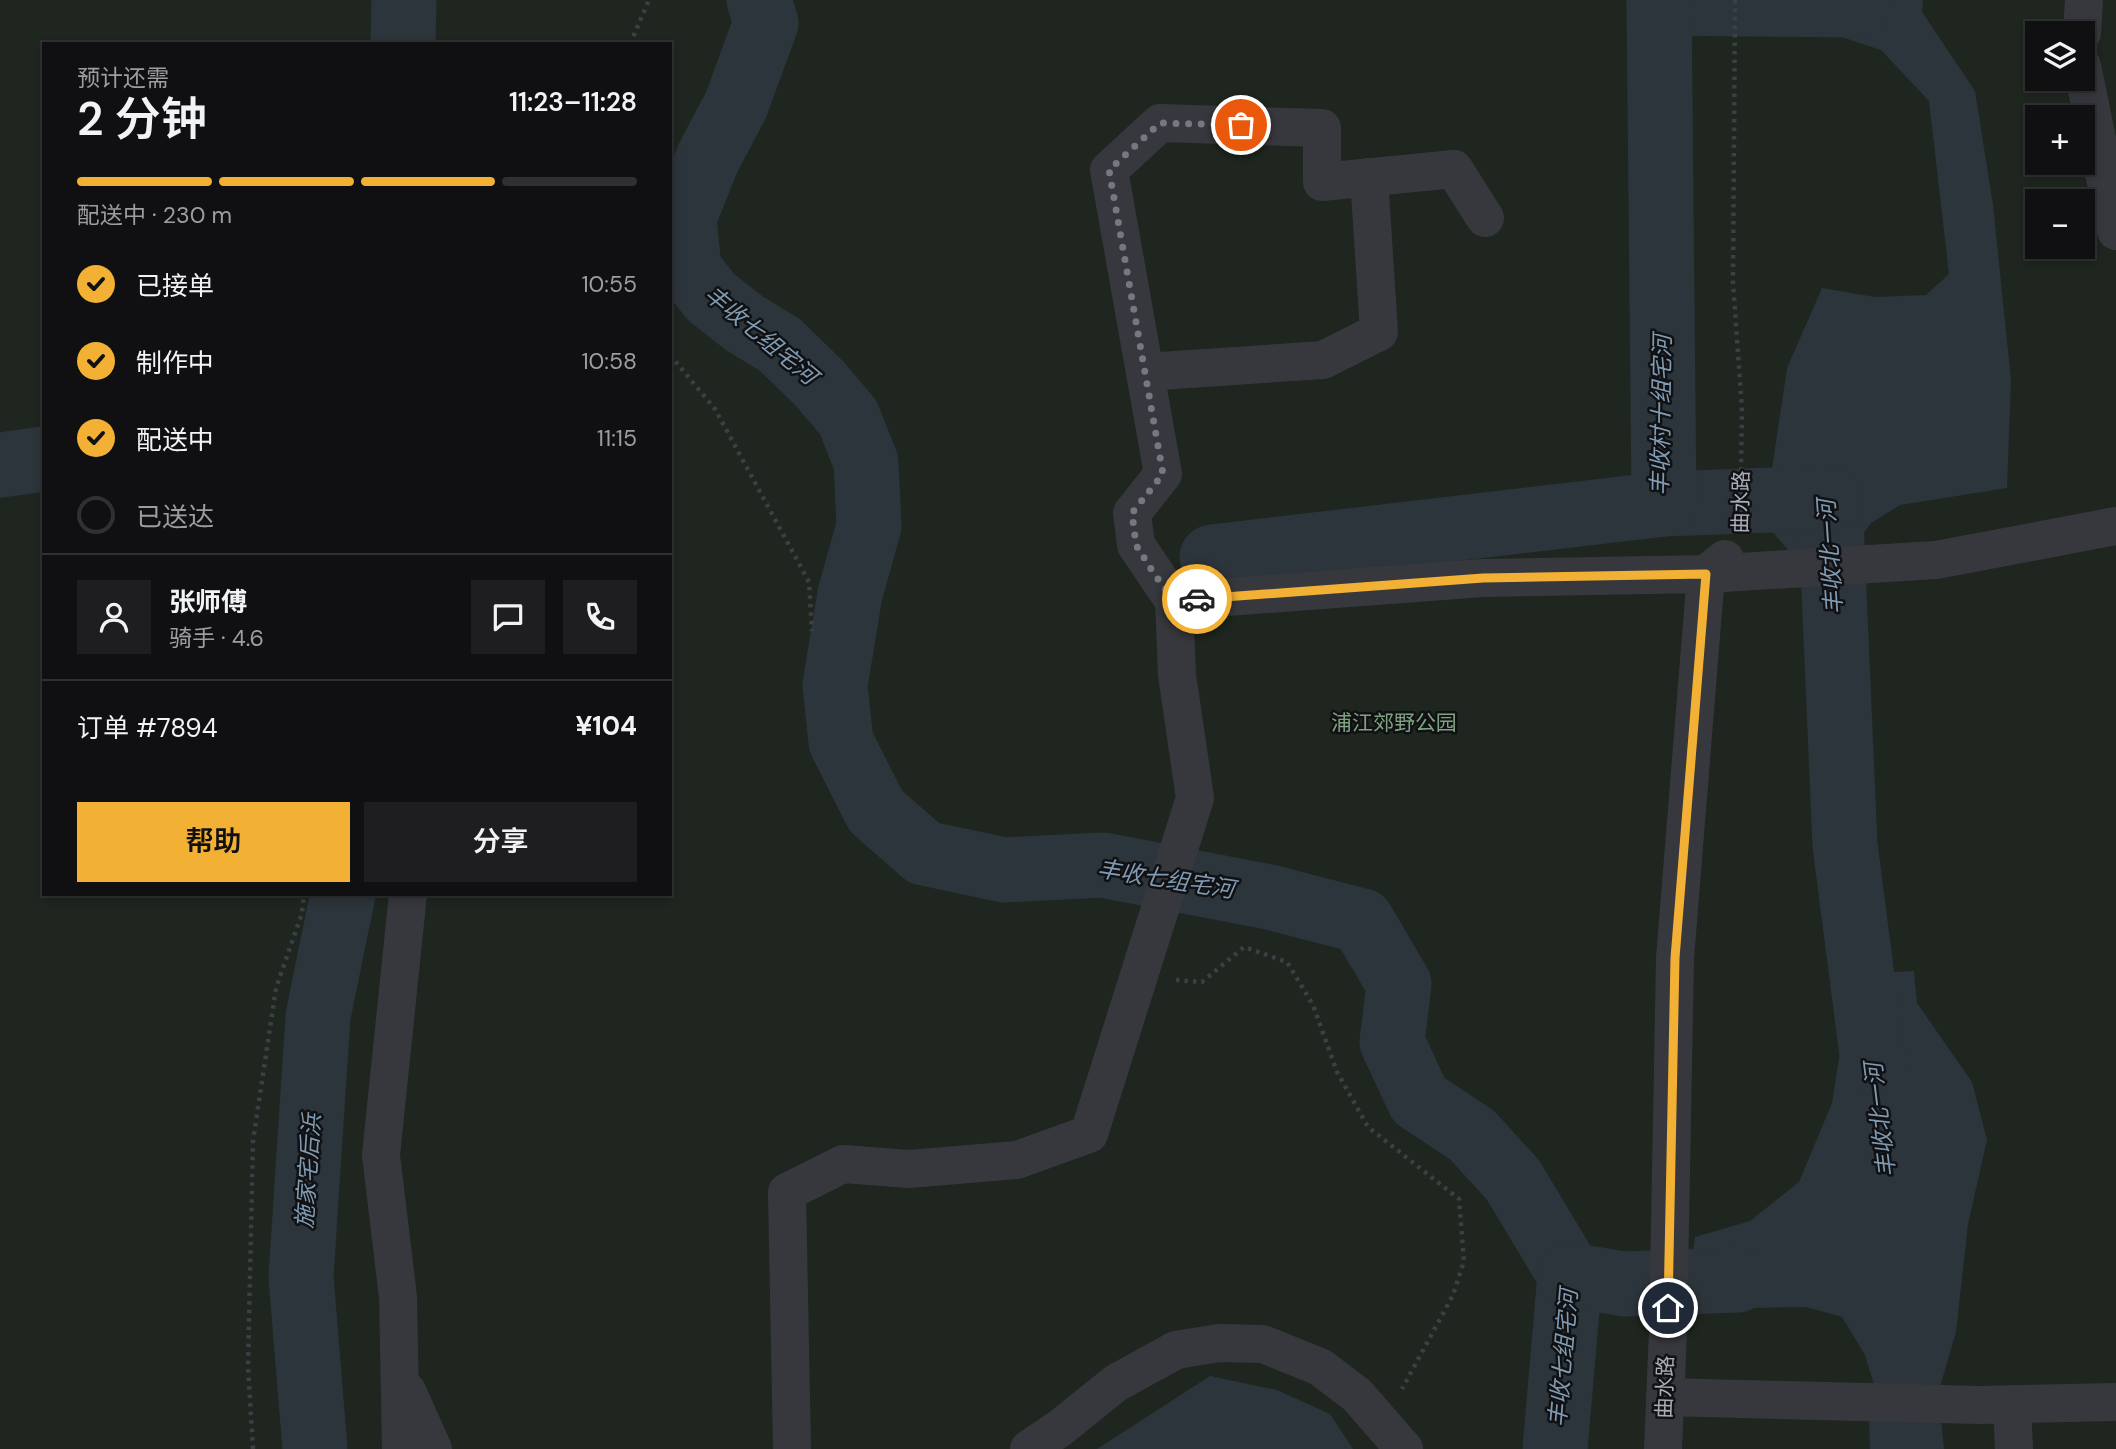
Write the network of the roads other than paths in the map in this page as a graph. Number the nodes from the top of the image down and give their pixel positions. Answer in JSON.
{"nodes":[{"id":1,"x":2084,"y":0,"type":"edge"},
{"id":2,"x":2083,"y":21,"type":"edge"},
{"id":3,"x":2087,"y":91,"type":"edge"},
{"id":4,"x":1368,"y":177,"type":"junction"},
{"id":5,"x":1485,"y":218,"type":"dead end"},
{"id":6,"x":2116,"y":231,"type":"edge"},
{"id":7,"x":1145,"y":372,"type":"junction"},
{"id":8,"x":2116,"y":526,"type":"edge"},
{"id":9,"x":1740,"y":547,"type":"road end"},
{"id":10,"x":1706,"y":574,"type":"junction"},
{"id":11,"x":1174,"y":601,"type":"junction"},
{"id":12,"x":408,"y":896,"type":"edge"},
{"id":13,"x":399,"y":1373,"type":"junction"},
{"id":14,"x":1665,"y":1397,"type":"junction"},
{"id":15,"x":2116,"y":1402,"type":"edge"},
{"id":16,"x":2012,"y":1404,"type":"junction"},
{"id":17,"x":1393,"y":1436,"type":"edge"},
{"id":18,"x":401,"y":1449,"type":"edge"},
{"id":19,"x":433,"y":1449,"type":"edge"},
{"id":20,"x":792,"y":1449,"type":"edge"},
{"id":21,"x":1029,"y":1449,"type":"edge"},
{"id":22,"x":1663,"y":1449,"type":"edge"},
{"id":23,"x":2014,"y":1449,"type":"edge"}],
"edges":[{"from":1,"to":2,"type":"street"},
{"from":3,"to":6,"type":"street"},
{"from":4,"to":5,"type":"street"},
{"from":4,"to":7,"type":"street"},
{"from":4,"to":7,"type":"street"},
{"from":7,"to":11,"type":"street"},
{"from":8,"to":10,"type":"street"},
{"from":9,"to":10,"type":"street","name":"曲水路"},
{"from":10,"to":11,"type":"street"},
{"from":10,"to":14,"type":"street","name":"曲水路"},
{"from":11,"to":20,"type":"street"},
{"from":12,"to":13,"type":"street"},
{"from":13,"to":18,"type":"street"},
{"from":13,"to":19,"type":"street"},
{"from":14,"to":16,"type":"street"},
{"from":14,"to":22,"type":"street","name":"曲水路"},
{"from":15,"to":16,"type":"street"},
{"from":16,"to":23,"type":"street"},
{"from":17,"to":21,"type":"street"}]}
